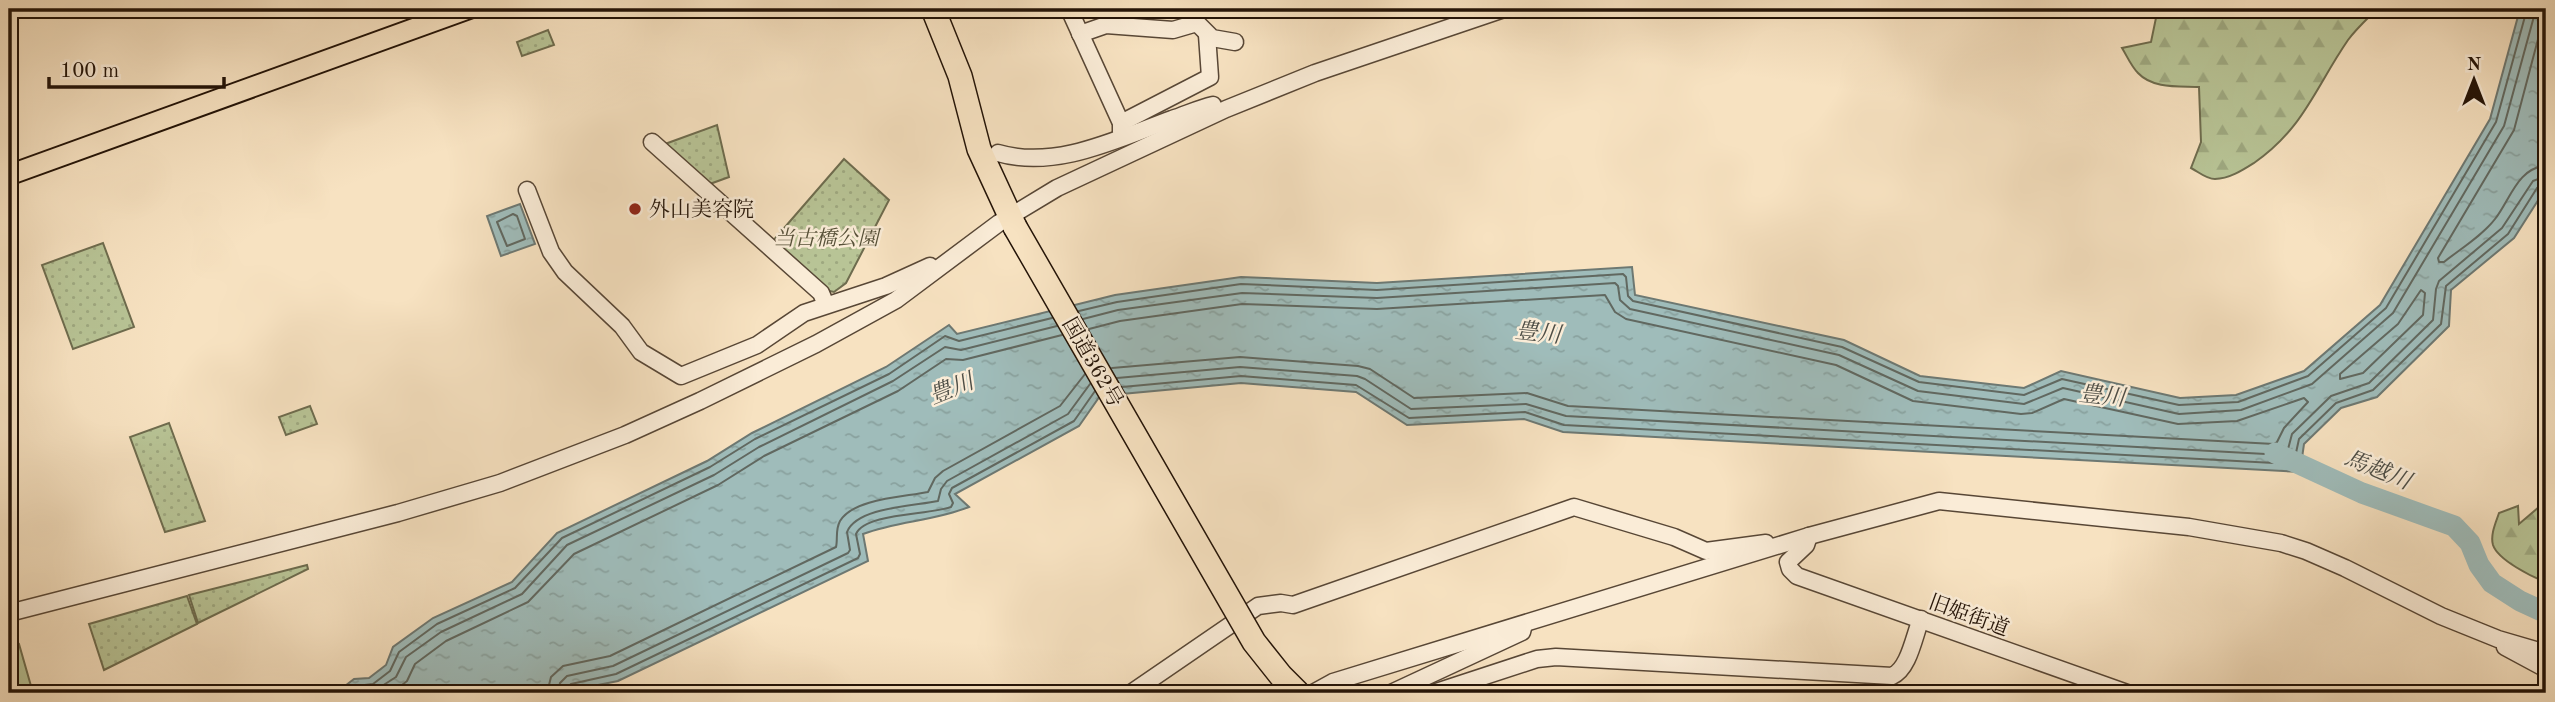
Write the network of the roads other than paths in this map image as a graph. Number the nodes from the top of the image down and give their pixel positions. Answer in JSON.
{"nodes":[{"id":1,"x":468,"y":9,"type":"edge"},
{"id":2,"x":933,"y":9,"type":"edge"},
{"id":3,"x":1069,"y":9,"type":"edge"},
{"id":4,"x":1504,"y":9,"type":"edge"},
{"id":5,"x":1201,"y":22,"type":"edge"},
{"id":6,"x":1080,"y":34,"type":"junction"},
{"id":7,"x":1235,"y":41,"type":"dead end"},
{"id":8,"x":1226,"y":108,"type":"junction"},
{"id":9,"x":1121,"y":130,"type":"junction"},
{"id":10,"x":652,"y":142,"type":"dead end"},
{"id":11,"x":998,"y":153,"type":"dead end"},
{"id":12,"x":9,"y":175,"type":"edge"},
{"id":13,"x":527,"y":190,"type":"dead end"},
{"id":14,"x":1012,"y":222,"type":"junction"},
{"id":15,"x":954,"y":256,"type":"junction"},
{"id":16,"x":827,"y":305,"type":"junction"},
{"id":17,"x":1809,"y":536,"type":"junction"},
{"id":18,"x":1783,"y":544,"type":"junction"},
{"id":19,"x":9,"y":613,"type":"edge"},
{"id":20,"x":1921,"y":620,"type":"junction"},
{"id":21,"x":1525,"y":623,"type":"junction"},
{"id":22,"x":2498,"y":639,"type":"junction"},
{"id":23,"x":2546,"y":653,"type":"edge"},
{"id":24,"x":2546,"y":669,"type":"edge"},
{"id":25,"x":1131,"y":693,"type":"edge"},
{"id":26,"x":1299,"y":693,"type":"edge"},
{"id":27,"x":1313,"y":693,"type":"edge"},
{"id":28,"x":1391,"y":693,"type":"edge"},
{"id":29,"x":1433,"y":693,"type":"edge"},
{"id":30,"x":2127,"y":693,"type":"edge"}],
"edges":[{"from":1,"to":12,"type":"main road"},
{"from":2,"to":14,"type":"highway","name":"国道362号"},
{"from":3,"to":6,"type":"street"},
{"from":4,"to":8,"type":"street"},
{"from":5,"to":6,"type":"street"},
{"from":5,"to":7,"type":"street"},
{"from":5,"to":9,"type":"street"},
{"from":6,"to":9,"type":"street"},
{"from":8,"to":9,"type":"street"},
{"from":8,"to":14,"type":"street"},
{"from":9,"to":11,"type":"street"},
{"from":10,"to":16,"type":"street"},
{"from":13,"to":16,"type":"street"},
{"from":14,"to":15,"type":"street"},
{"from":14,"to":26,"type":"highway","name":"国道362号","bridge":true},
{"from":15,"to":16,"type":"street"},
{"from":15,"to":19,"type":"street"},
{"from":17,"to":18,"type":"street"},
{"from":17,"to":20,"type":"street","name":"旧姫街道"},
{"from":17,"to":22,"type":"street"},
{"from":18,"to":21,"type":"street"},
{"from":18,"to":25,"type":"street"},
{"from":20,"to":29,"type":"street"},
{"from":20,"to":30,"type":"street","name":"旧姫街道"},
{"from":21,"to":27,"type":"street"},
{"from":21,"to":28,"type":"street"},
{"from":22,"to":23,"type":"street"},
{"from":22,"to":24,"type":"street"}]}
